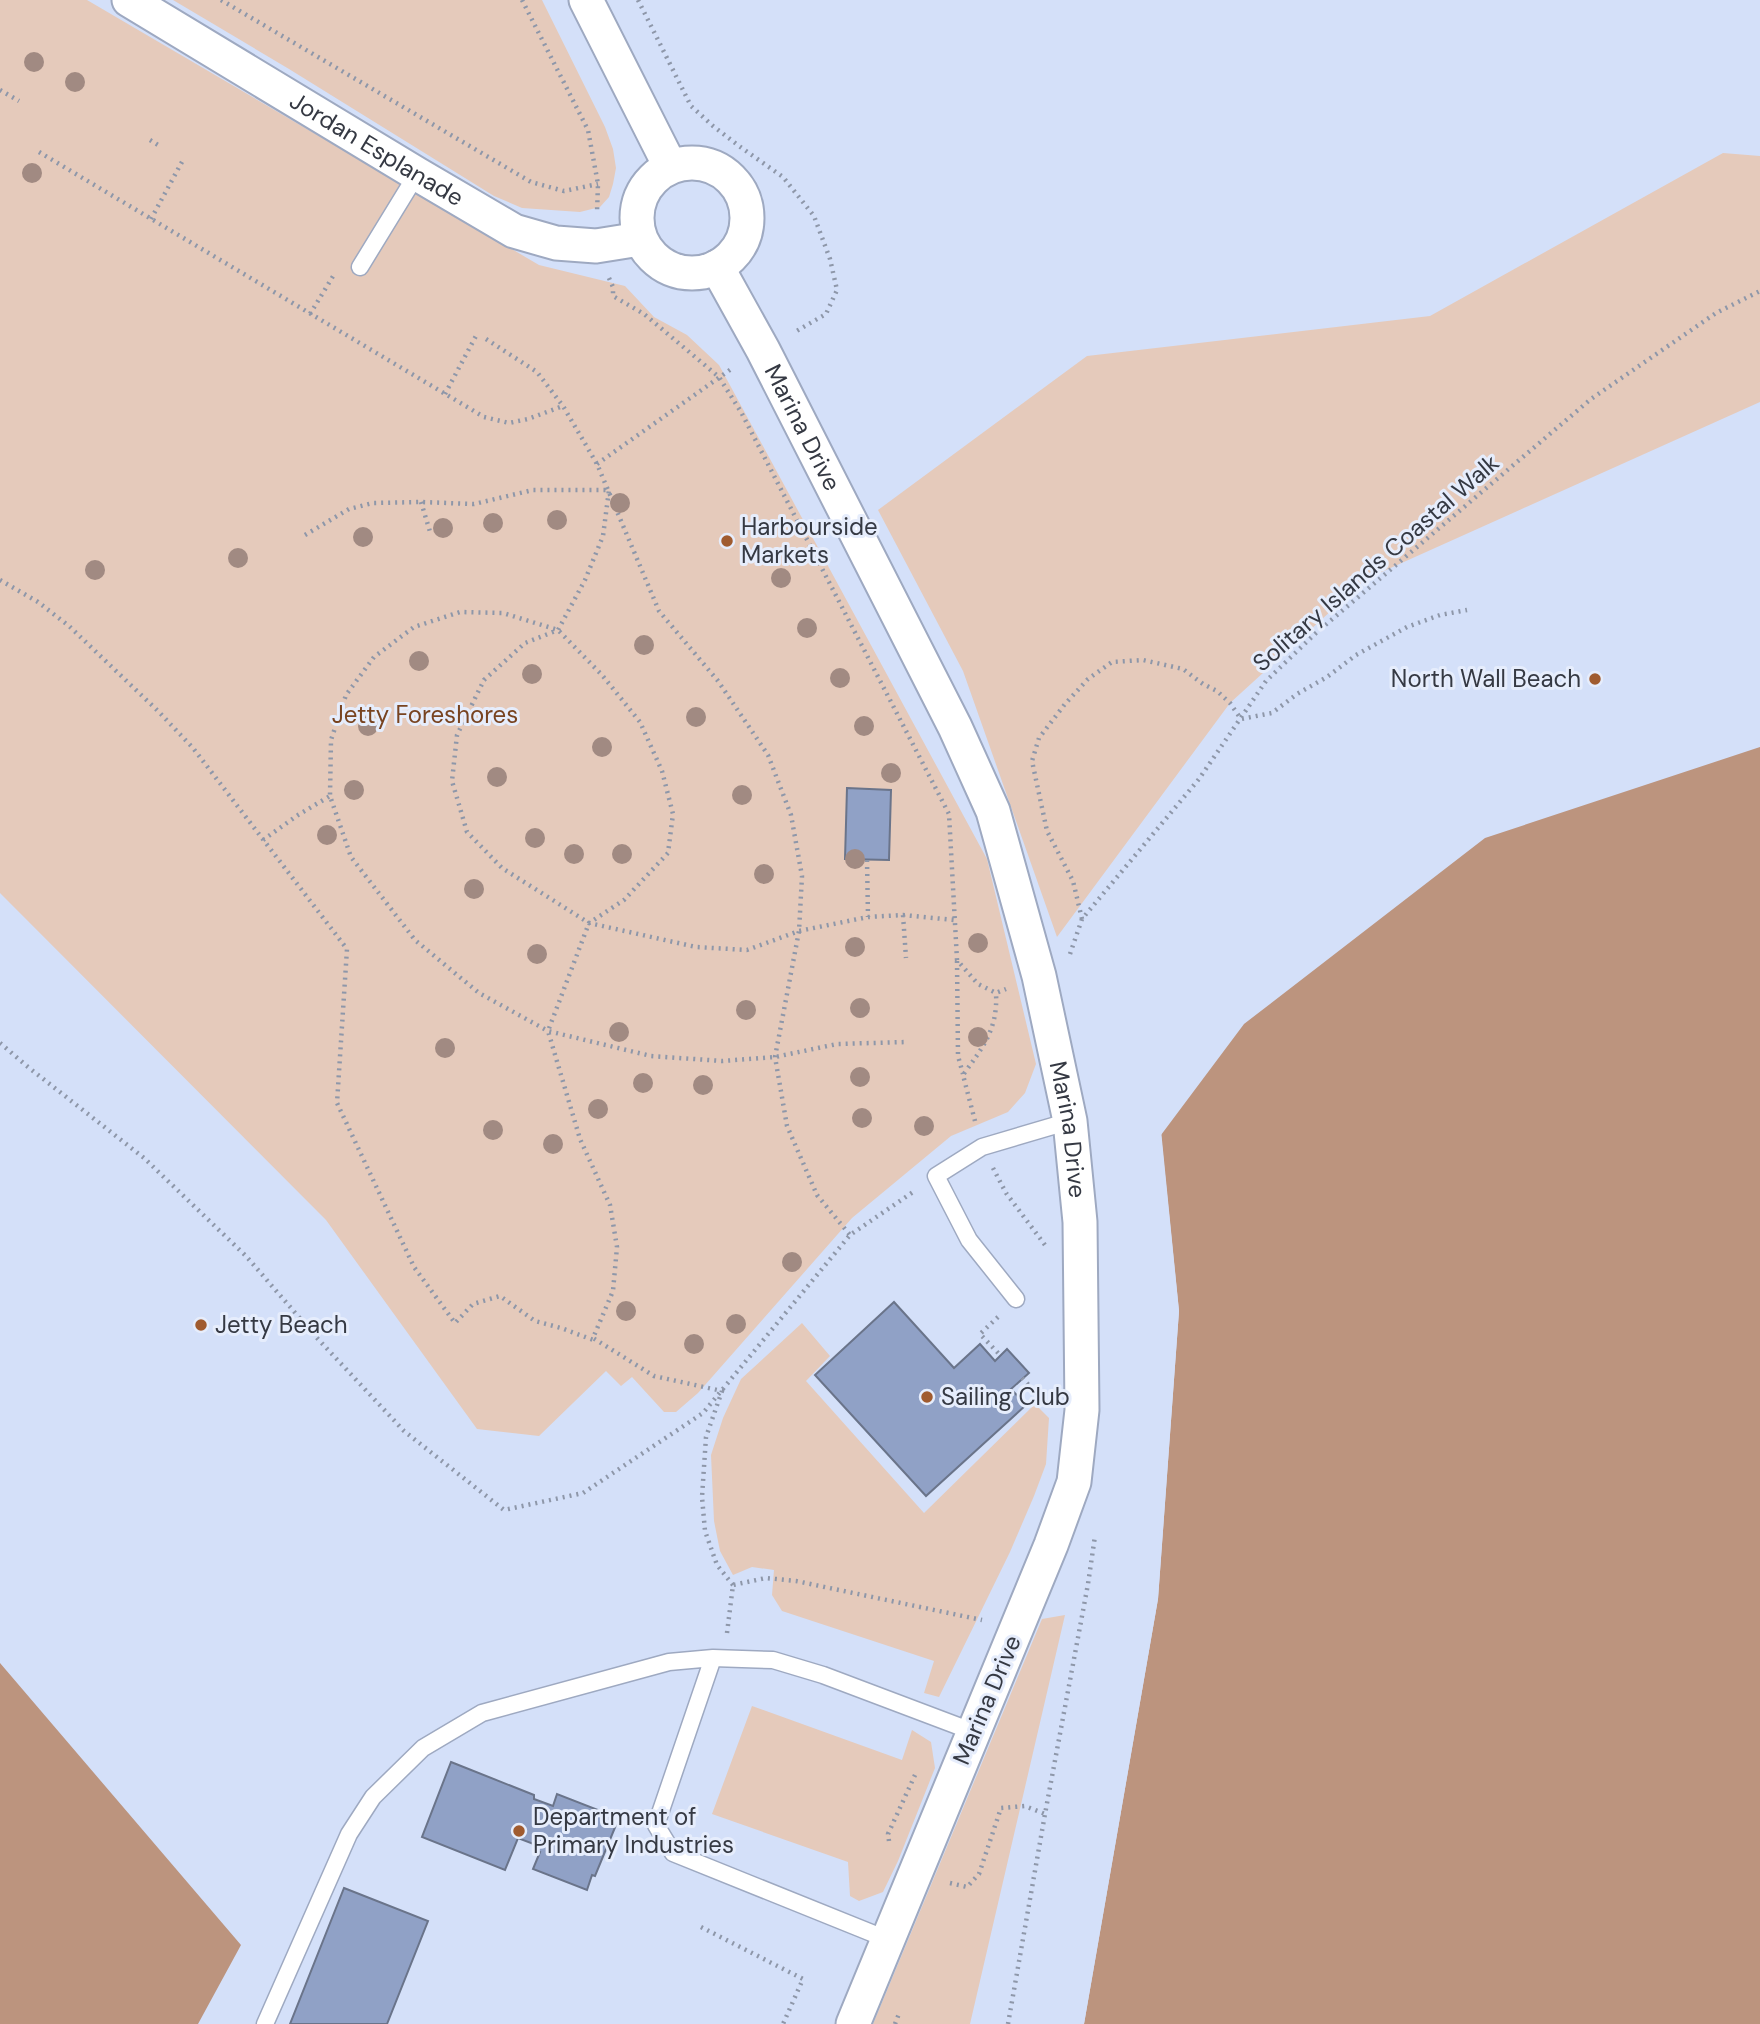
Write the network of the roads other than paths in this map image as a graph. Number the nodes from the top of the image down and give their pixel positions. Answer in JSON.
{"nodes":[{"id":1,"x":129,"y":0,"type":"edge"},
{"id":2,"x":586,"y":0,"type":"edge"},
{"id":3,"x":670,"y":166,"type":"junction"},
{"id":4,"x":417,"y":174,"type":"junction"},
{"id":5,"x":640,"y":239,"type":"junction"},
{"id":6,"x":360,"y":267,"type":"dead end"},
{"id":7,"x":718,"y":267,"type":"junction"},
{"id":8,"x":1070,"y":1121,"type":"junction"},
{"id":9,"x":1016,"y":1299,"type":"dead end"},
{"id":10,"x":713,"y":1658,"type":"junction"},
{"id":11,"x":974,"y":1732,"type":"junction"},
{"id":12,"x":888,"y":1940,"type":"junction"},
{"id":13,"x":265,"y":2024,"type":"edge"},
{"id":14,"x":853,"y":2024,"type":"edge"}],
"edges":[{"from":1,"to":4,"type":"street","name":"Jordan Esplanade"},
{"from":2,"to":3,"type":"street"},
{"from":3,"to":5,"type":"street"},
{"from":3,"to":7,"type":"street"},
{"from":4,"to":5,"type":"street","name":"Jordan Esplanade"},
{"from":4,"to":6,"type":"lane"},
{"from":5,"to":7,"type":"street"},
{"from":7,"to":8,"type":"street","name":"Marina Drive"},
{"from":8,"to":9,"type":"lane"},
{"from":8,"to":11,"type":"street","name":"Marina Drive"},
{"from":10,"to":11,"type":"lane"},
{"from":10,"to":12,"type":"lane"},
{"from":10,"to":13,"type":"lane"},
{"from":11,"to":12,"type":"street","name":"Marina Drive"},
{"from":12,"to":14,"type":"street","name":"Marina Drive"}]}
